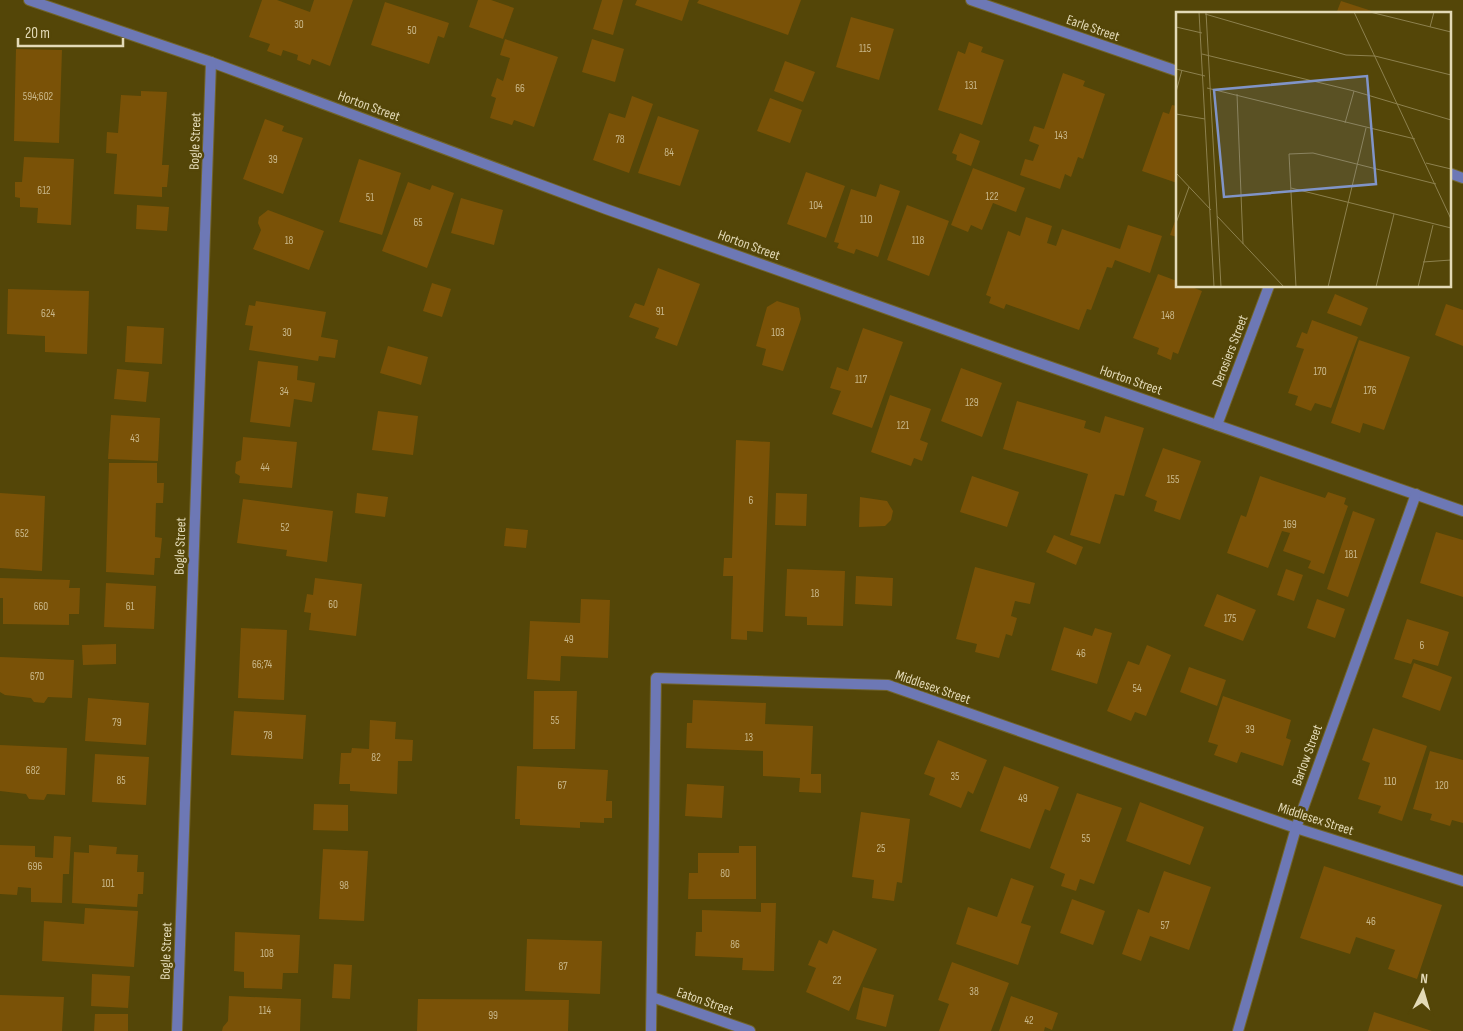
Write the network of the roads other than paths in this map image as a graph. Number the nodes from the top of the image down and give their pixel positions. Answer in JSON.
{"nodes":[{"id":1,"x":29,"y":0,"type":"edge"},
{"id":2,"x":971,"y":0,"type":"edge"},
{"id":3,"x":211,"y":62,"type":"junction"},
{"id":4,"x":1176,"y":72,"type":"edge"},
{"id":5,"x":1450,"y":173,"type":"edge"},
{"id":6,"x":1463,"y":178,"type":"edge"},
{"id":7,"x":1268,"y":288,"type":"edge"},
{"id":8,"x":1217,"y":424,"type":"junction"},
{"id":9,"x":1416,"y":494,"type":"junction"},
{"id":10,"x":1463,"y":511,"type":"edge"},
{"id":11,"x":1296,"y":828,"type":"junction"},
{"id":12,"x":1463,"y":881,"type":"edge"},
{"id":13,"x":652,"y":997,"type":"junction"},
{"id":14,"x":177,"y":1031,"type":"edge"},
{"id":15,"x":651,"y":1031,"type":"edge"},
{"id":16,"x":750,"y":1031,"type":"edge"},
{"id":17,"x":1238,"y":1031,"type":"edge"}],
"edges":[{"from":1,"to":3,"type":"street","name":"Horton Street"},
{"from":2,"to":4,"type":"street","name":"Earle Street"},
{"from":3,"to":8,"type":"street","name":"Horton Street"},
{"from":3,"to":14,"type":"street","name":"Bogle Street"},
{"from":5,"to":6,"type":"street"},
{"from":7,"to":8,"type":"street","name":"Derosiers Street"},
{"from":8,"to":9,"type":"street","name":"Horton Street"},
{"from":9,"to":10,"type":"street","name":"Horton Street"},
{"from":9,"to":11,"type":"street","name":"Barlow Street"},
{"from":11,"to":12,"type":"street","name":"Middlesex Street"},
{"from":11,"to":13,"type":"street","name":"Middlesex Street"},
{"from":11,"to":17,"type":"street","name":"Barlow Street"},
{"from":13,"to":15,"type":"street"},
{"from":13,"to":16,"type":"street","name":"Eaton Street"}]}
